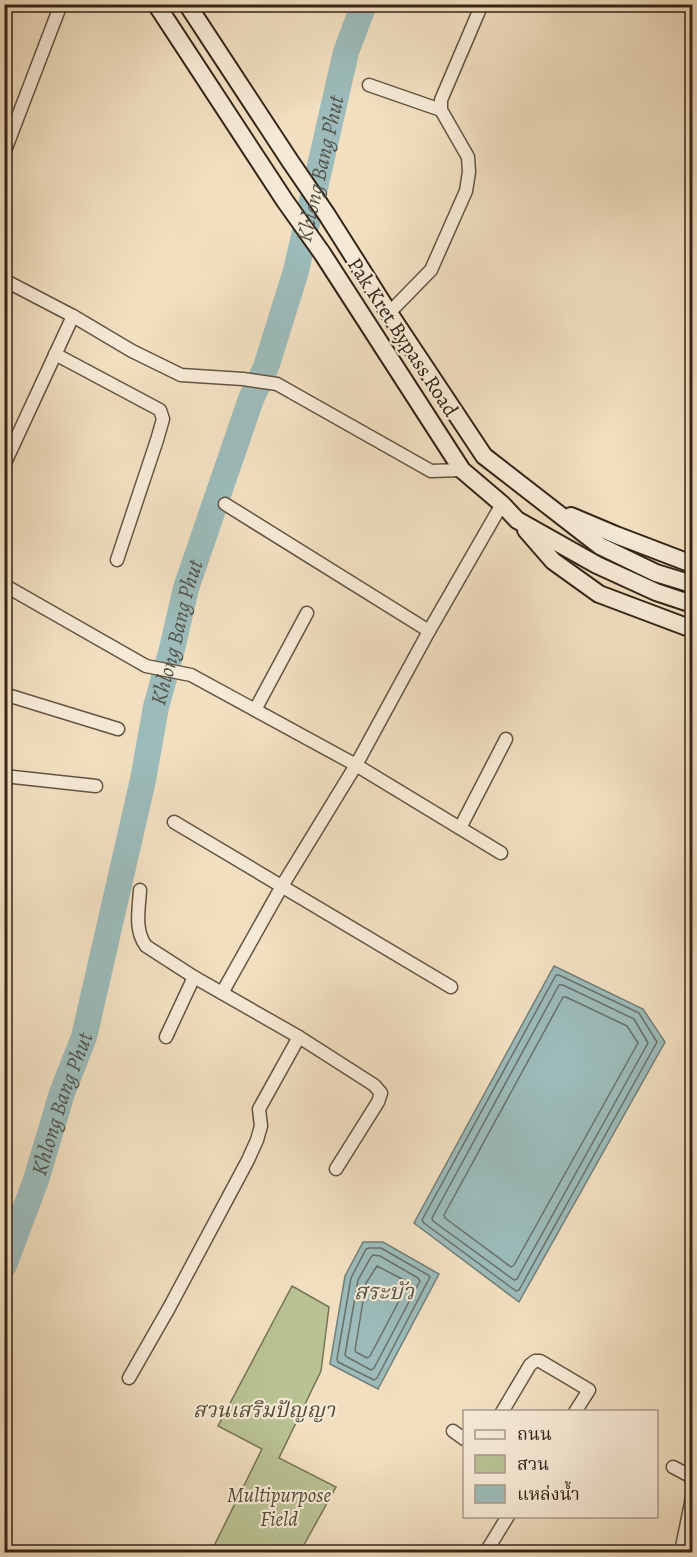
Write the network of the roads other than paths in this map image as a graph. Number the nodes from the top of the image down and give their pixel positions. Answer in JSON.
{"nodes":[{"id":1,"x":61,"y":4,"type":"edge"},
{"id":2,"x":156,"y":4,"type":"edge"},
{"id":3,"x":187,"y":4,"type":"edge"},
{"id":4,"x":482,"y":4,"type":"edge"},
{"id":5,"x":369,"y":85,"type":"dead end"},
{"id":6,"x":441,"y":110,"type":"junction"},
{"id":7,"x":4,"y":153,"type":"edge"},
{"id":8,"x":4,"y":280,"type":"edge"},
{"id":9,"x":389,"y":313,"type":"junction"},
{"id":10,"x":73,"y":316,"type":"junction"},
{"id":11,"x":55,"y":354,"type":"junction"},
{"id":12,"x":4,"y":465,"type":"edge"},
{"id":13,"x":462,"y":470,"type":"junction"},
{"id":14,"x":225,"y":504,"type":"dead end"},
{"id":15,"x":502,"y":504,"type":"junction"},
{"id":16,"x":546,"y":505,"type":"junction"},
{"id":17,"x":517,"y":520,"type":"junction"},
{"id":18,"x":117,"y":560,"type":"dead end"},
{"id":19,"x":693,"y":564,"type":"edge"},
{"id":20,"x":693,"y":584,"type":"edge"},
{"id":21,"x":4,"y":585,"type":"edge"},
{"id":22,"x":693,"y":604,"type":"edge"},
{"id":23,"x":307,"y":613,"type":"dead end"},
{"id":24,"x":693,"y":629,"type":"edge"},
{"id":25,"x":429,"y":631,"type":"junction"},
{"id":26,"x":4,"y":694,"type":"edge"},
{"id":27,"x":255,"y":710,"type":"junction"},
{"id":28,"x":118,"y":729,"type":"dead end"},
{"id":29,"x":506,"y":740,"type":"dead end"},
{"id":30,"x":356,"y":765,"type":"junction"},
{"id":31,"x":4,"y":776,"type":"edge"},
{"id":32,"x":96,"y":786,"type":"dead end"},
{"id":33,"x":174,"y":822,"type":"dead end"},
{"id":34,"x":460,"y":828,"type":"junction"},
{"id":35,"x":501,"y":853,"type":"dead end"},
{"id":36,"x":282,"y":886,"type":"junction"},
{"id":37,"x":140,"y":890,"type":"dead end"},
{"id":38,"x":194,"y":977,"type":"junction"},
{"id":39,"x":451,"y":987,"type":"dead end"},
{"id":40,"x":222,"y":993,"type":"junction"},
{"id":41,"x":166,"y":1037,"type":"dead end"},
{"id":42,"x":299,"y":1037,"type":"junction"},
{"id":43,"x":336,"y":1169,"type":"dead end"},
{"id":44,"x":129,"y":1378,"type":"dead end"},
{"id":45,"x":503,"y":1410,"type":"edge"},
{"id":46,"x":576,"y":1410,"type":"edge"},
{"id":47,"x":453,"y":1431,"type":"dead end"},
{"id":48,"x":463,"y":1438,"type":"edge"},
{"id":49,"x":673,"y":1467,"type":"dead end"},
{"id":50,"x":693,"y":1477,"type":"edge"},
{"id":51,"x":693,"y":1498,"type":"edge"},
{"id":52,"x":507,"y":1518,"type":"edge"},
{"id":53,"x":486,"y":1552,"type":"edge"},
{"id":54,"x":681,"y":1552,"type":"edge"}],
"edges":[{"from":1,"to":7,"type":"street"},
{"from":2,"to":13,"type":"main road","name":"Pak Kret Bypass Road"},
{"from":3,"to":9,"type":"main road","name":"Pak Kret Bypass Road"},
{"from":4,"to":6,"type":"street"},
{"from":5,"to":6,"type":"street"},
{"from":6,"to":9,"type":"street"},
{"from":8,"to":10,"type":"street"},
{"from":9,"to":16,"type":"main road","name":"Pak Kret Bypass Road"},
{"from":10,"to":11,"type":"street"},
{"from":10,"to":13,"type":"street"},
{"from":11,"to":12,"type":"street"},
{"from":11,"to":18,"type":"street"},
{"from":13,"to":15,"type":"main road","name":"Pak Kret Bypass Road"},
{"from":14,"to":25,"type":"street"},
{"from":15,"to":17,"type":"main road","name":"Pak Kret Bypass Road"},
{"from":15,"to":25,"type":"street"},
{"from":16,"to":19,"type":"main road"},
{"from":16,"to":20,"type":"main road","name":"Pak Kret Bypass Road"},
{"from":17,"to":22,"type":"main road","name":"Pak Kret Bypass Road"},
{"from":17,"to":24,"type":"main road"},
{"from":21,"to":27,"type":"street"},
{"from":23,"to":27,"type":"street"},
{"from":25,"to":30,"type":"street"},
{"from":26,"to":28,"type":"street"},
{"from":27,"to":30,"type":"street"},
{"from":29,"to":34,"type":"street"},
{"from":30,"to":34,"type":"street"},
{"from":30,"to":36,"type":"street"},
{"from":31,"to":32,"type":"street"},
{"from":33,"to":36,"type":"street"},
{"from":34,"to":35,"type":"street"},
{"from":36,"to":39,"type":"street"},
{"from":36,"to":40,"type":"street"},
{"from":37,"to":38,"type":"street"},
{"from":38,"to":40,"type":"street"},
{"from":38,"to":41,"type":"street"},
{"from":40,"to":42,"type":"street"},
{"from":42,"to":43,"type":"street"},
{"from":42,"to":44,"type":"street"},
{"from":45,"to":46,"type":"street"},
{"from":47,"to":48,"type":"street"},
{"from":49,"to":50,"type":"street"},
{"from":51,"to":54,"type":"street"},
{"from":52,"to":53,"type":"street"}]}
